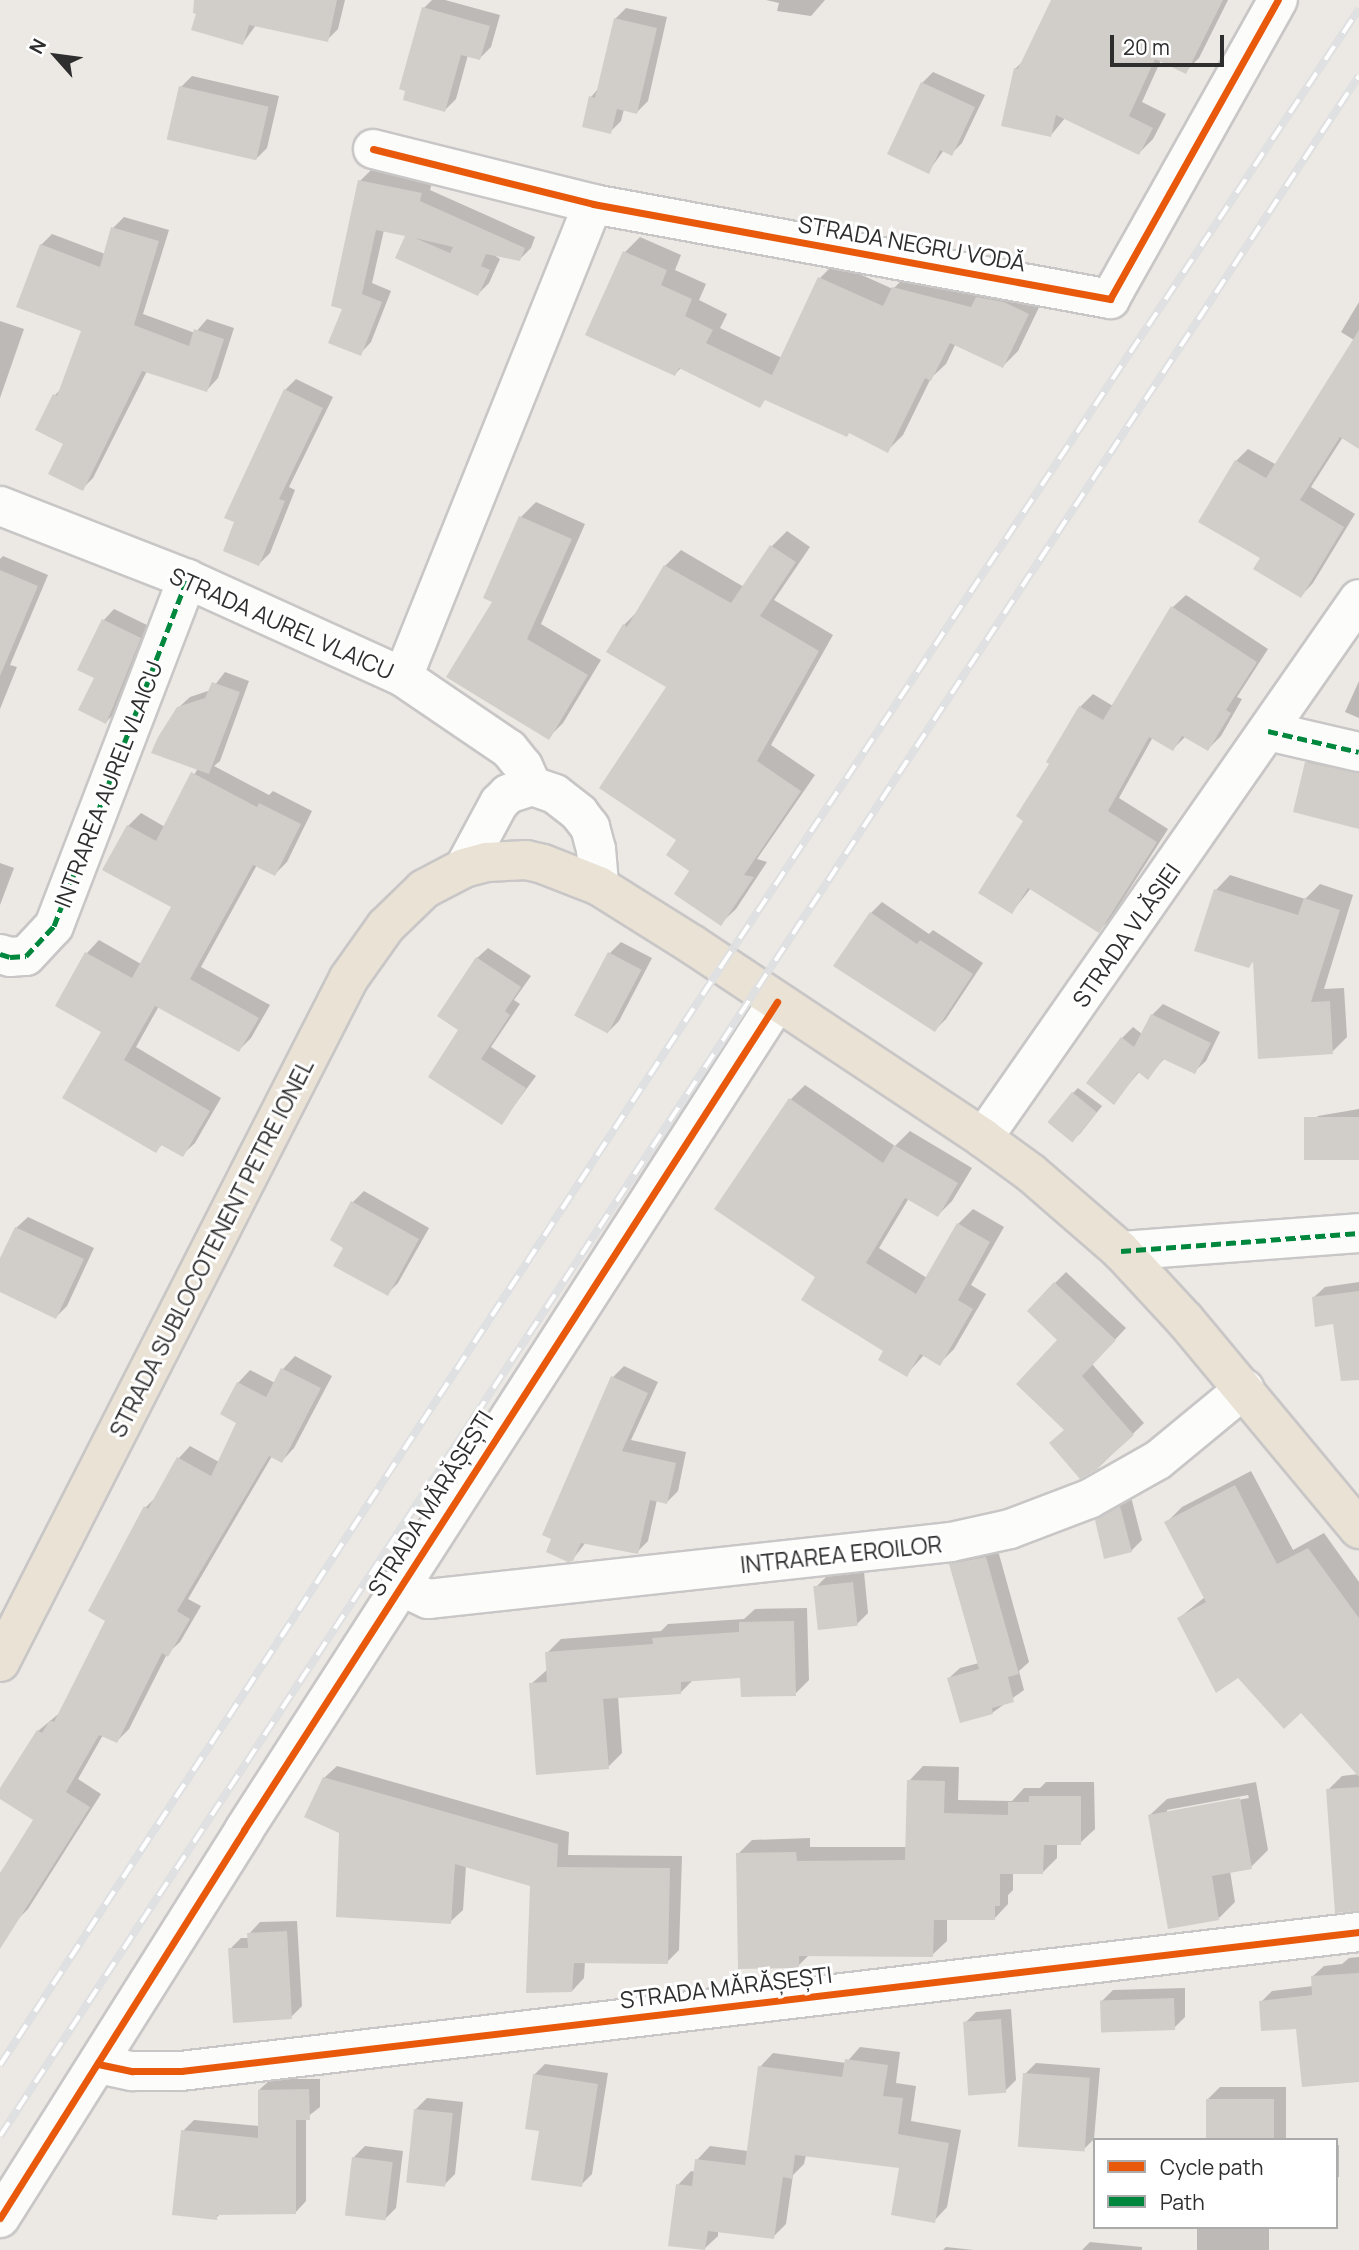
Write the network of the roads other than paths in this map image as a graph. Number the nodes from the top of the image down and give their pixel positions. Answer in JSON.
{"nodes":[{"id":1,"x":1279,"y":0,"type":"edge"},
{"id":2,"x":373,"y":149,"type":"dead end"},
{"id":3,"x":593,"y":204,"type":"junction"},
{"id":4,"x":0,"y":506,"type":"edge"},
{"id":5,"x":187,"y":579,"type":"junction"},
{"id":6,"x":1359,"y":599,"type":"edge"},
{"id":7,"x":403,"y":677,"type":"junction"},
{"id":8,"x":1268,"y":731,"type":"junction"},
{"id":9,"x":1359,"y":752,"type":"edge"},
{"id":10,"x":531,"y":786,"type":"junction"},
{"id":11,"x":464,"y":867,"type":"junction"},
{"id":12,"x":599,"y":886,"type":"junction"},
{"id":13,"x":0,"y":954,"type":"edge"},
{"id":14,"x":777,"y":1002,"type":"junction"},
{"id":15,"x":984,"y":1138,"type":"junction"},
{"id":16,"x":1359,"y":1233,"type":"edge"},
{"id":17,"x":1121,"y":1251,"type":"junction"},
{"id":18,"x":1244,"y":1389,"type":"junction"},
{"id":19,"x":1359,"y":1529,"type":"edge"},
{"id":20,"x":400,"y":1586,"type":"junction"},
{"id":21,"x":0,"y":1662,"type":"edge"},
{"id":22,"x":1359,"y":1932,"type":"edge"},
{"id":23,"x":98,"y":2064,"type":"junction"},
{"id":24,"x":0,"y":2218,"type":"edge"}],
"edges":[{"from":1,"to":3,"type":"street","name":"STRADA NEGRU VODĂ"},
{"from":2,"to":3,"type":"street","name":"STRADA NEGRU VODĂ"},
{"from":3,"to":7,"type":"street"},
{"from":4,"to":5,"type":"street","name":"STRADA AUREL VLAICU"},
{"from":5,"to":7,"type":"street","name":"STRADA AUREL VLAICU"},
{"from":5,"to":13,"type":"street","name":"INTRAREA AUREL VLAICU"},
{"from":6,"to":8,"type":"street","name":"STRADA VLĂSIEI"},
{"from":7,"to":10,"type":"street","name":"STRADA AUREL VLAICU"},
{"from":8,"to":9,"type":"street"},
{"from":8,"to":15,"type":"street","name":"STRADA VLĂSIEI"},
{"from":10,"to":11,"type":"street"},
{"from":10,"to":12,"type":"street"},
{"from":11,"to":12,"type":"main road","name":"STRADA SUBLOCOTENENT PETRE IONEL"},
{"from":11,"to":21,"type":"main road","name":"STRADA SUBLOCOTENENT PETRE IONEL"},
{"from":12,"to":14,"type":"main road","name":"STRADA SUBLOCOTENENT PETRE IONEL"},
{"from":14,"to":15,"type":"main road","name":"STRADA SUBLOCOTENENT PETRE IONEL"},
{"from":14,"to":20,"type":"street","name":"STRADA MĂRĂȘEȘTI"},
{"from":15,"to":17,"type":"main road","name":"STRADA SUBLOCOTENENT PETRE IONEL"},
{"from":16,"to":17,"type":"street"},
{"from":17,"to":18,"type":"main road","name":"STRADA SUBLOCOTENENT PETRE IONEL"},
{"from":18,"to":19,"type":"main road","name":"STRADA SUBLOCOTENENT PETRE IONEL"},
{"from":18,"to":20,"type":"street","name":"INTRAREA EROILOR"},
{"from":20,"to":23,"type":"street","name":"STRADA MĂRĂȘEȘTI"},
{"from":22,"to":23,"type":"street","name":"STRADA MĂRĂȘEȘTI"},
{"from":23,"to":24,"type":"street","name":"STRADA MĂRĂȘEȘTI"}]}
